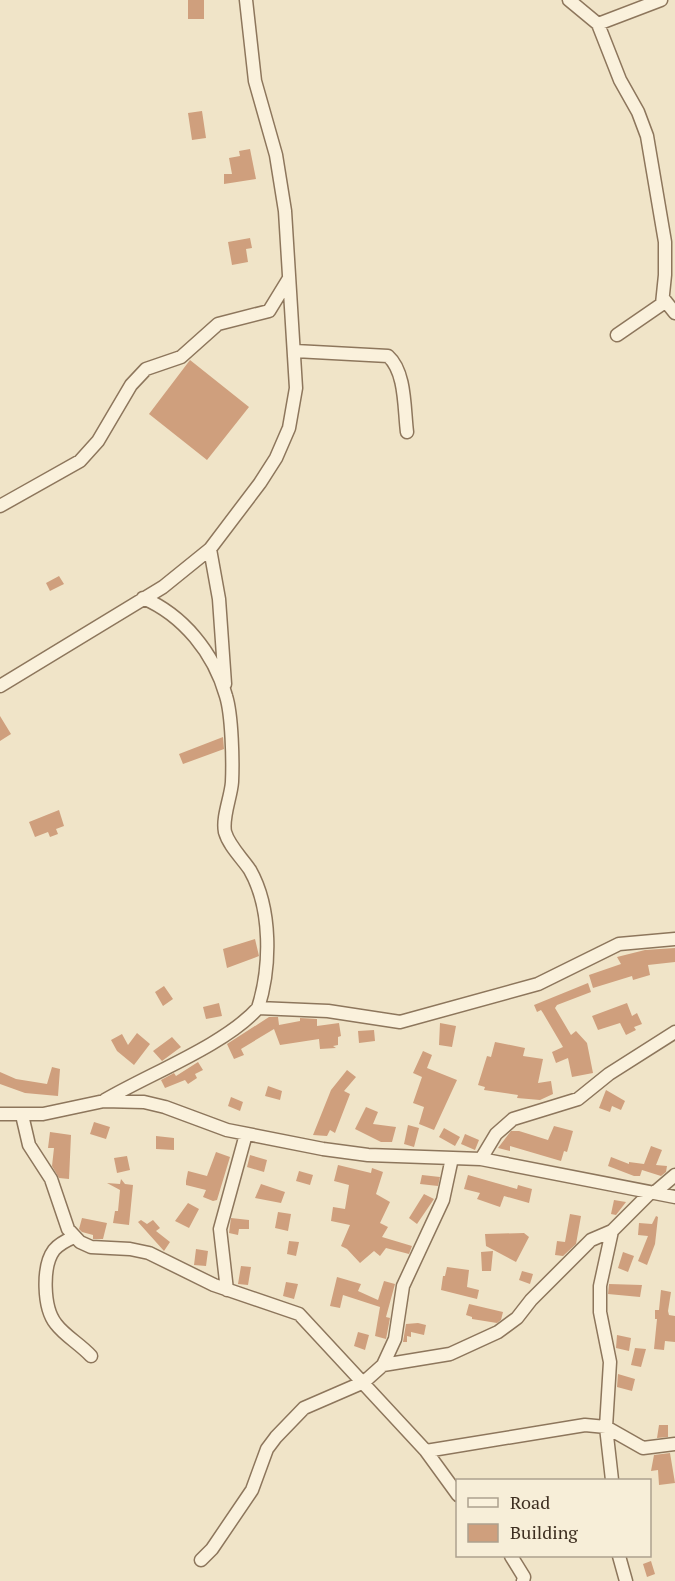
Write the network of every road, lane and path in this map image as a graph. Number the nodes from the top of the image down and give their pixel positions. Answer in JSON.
{"nodes":[{"id":1,"x":246,"y":0,"type":"edge"},
{"id":2,"x":569,"y":0,"type":"edge"},
{"id":3,"x":661,"y":0,"type":"edge"},
{"id":4,"x":598,"y":24,"type":"junction"},
{"id":5,"x":288,"y":279,"type":"junction"},
{"id":6,"x":663,"y":298,"type":"junction"},
{"id":7,"x":675,"y":313,"type":"edge"},
{"id":8,"x":617,"y":334,"type":"dead end"},
{"id":9,"x":295,"y":351,"type":"junction"},
{"id":10,"x":406,"y":432,"type":"dead end"},
{"id":11,"x":0,"y":506,"type":"edge"},
{"id":12,"x":210,"y":549,"type":"junction"},
{"id":13,"x":143,"y":598,"type":"junction"},
{"id":14,"x":0,"y":686,"type":"edge"},
{"id":15,"x":227,"y":697,"type":"junction"},
{"id":16,"x":675,"y":939,"type":"edge"},
{"id":17,"x":258,"y":1008,"type":"junction"},
{"id":18,"x":675,"y":1032,"type":"edge"},
{"id":19,"x":104,"y":1101,"type":"junction"},
{"id":20,"x":0,"y":1114,"type":"edge"},
{"id":21,"x":22,"y":1115,"type":"junction"},
{"id":22,"x":246,"y":1134,"type":"junction"},
{"id":23,"x":452,"y":1158,"type":"junction"},
{"id":24,"x":481,"y":1159,"type":"junction"},
{"id":25,"x":675,"y":1175,"type":"edge"},
{"id":26,"x":652,"y":1193,"type":"junction"},
{"id":27,"x":675,"y":1197,"type":"edge"},
{"id":28,"x":612,"y":1231,"type":"junction"},
{"id":29,"x":74,"y":1237,"type":"junction"},
{"id":30,"x":227,"y":1290,"type":"junction"},
{"id":31,"x":91,"y":1356,"type":"dead end"},
{"id":32,"x":383,"y":1365,"type":"junction"},
{"id":33,"x":364,"y":1382,"type":"junction"},
{"id":34,"x":606,"y":1427,"type":"junction"},
{"id":35,"x":675,"y":1444,"type":"edge"},
{"id":36,"x":426,"y":1451,"type":"junction"},
{"id":37,"x":612,"y":1479,"type":"edge"},
{"id":38,"x":456,"y":1492,"type":"edge"},
{"id":39,"x":512,"y":1557,"type":"edge"},
{"id":40,"x":619,"y":1557,"type":"edge"},
{"id":41,"x":201,"y":1560,"type":"dead end"},
{"id":42,"x":523,"y":1581,"type":"edge"},
{"id":43,"x":626,"y":1581,"type":"edge"}],
"edges":[{"from":1,"to":5,"type":"street"},
{"from":2,"to":4,"type":"street"},
{"from":3,"to":4,"type":"street"},
{"from":4,"to":6,"type":"street"},
{"from":5,"to":9,"type":"street"},
{"from":5,"to":11,"type":"street"},
{"from":6,"to":7,"type":"street"},
{"from":6,"to":8,"type":"street"},
{"from":9,"to":10,"type":"street"},
{"from":9,"to":12,"type":"street"},
{"from":12,"to":13,"type":"street"},
{"from":12,"to":15,"type":"street"},
{"from":13,"to":14,"type":"street"},
{"from":13,"to":15,"type":"street"},
{"from":15,"to":17,"type":"street"},
{"from":16,"to":17,"type":"street"},
{"from":17,"to":19,"type":"street"},
{"from":18,"to":24,"type":"street"},
{"from":19,"to":21,"type":"street"},
{"from":19,"to":22,"type":"street"},
{"from":20,"to":21,"type":"street"},
{"from":21,"to":29,"type":"street"},
{"from":22,"to":23,"type":"street"},
{"from":22,"to":30,"type":"street"},
{"from":23,"to":24,"type":"street"},
{"from":23,"to":32,"type":"street"},
{"from":24,"to":26,"type":"street"},
{"from":25,"to":26,"type":"street"},
{"from":26,"to":27,"type":"street"},
{"from":26,"to":28,"type":"street"},
{"from":28,"to":32,"type":"street"},
{"from":28,"to":34,"type":"street"},
{"from":29,"to":30,"type":"street"},
{"from":29,"to":31,"type":"street"},
{"from":30,"to":33,"type":"street"},
{"from":32,"to":33,"type":"street"},
{"from":33,"to":36,"type":"street"},
{"from":33,"to":41,"type":"street"},
{"from":34,"to":35,"type":"street"},
{"from":34,"to":36,"type":"street"},
{"from":34,"to":37,"type":"street"},
{"from":36,"to":38,"type":"street"},
{"from":39,"to":42,"type":"street"},
{"from":40,"to":43,"type":"street"}]}
